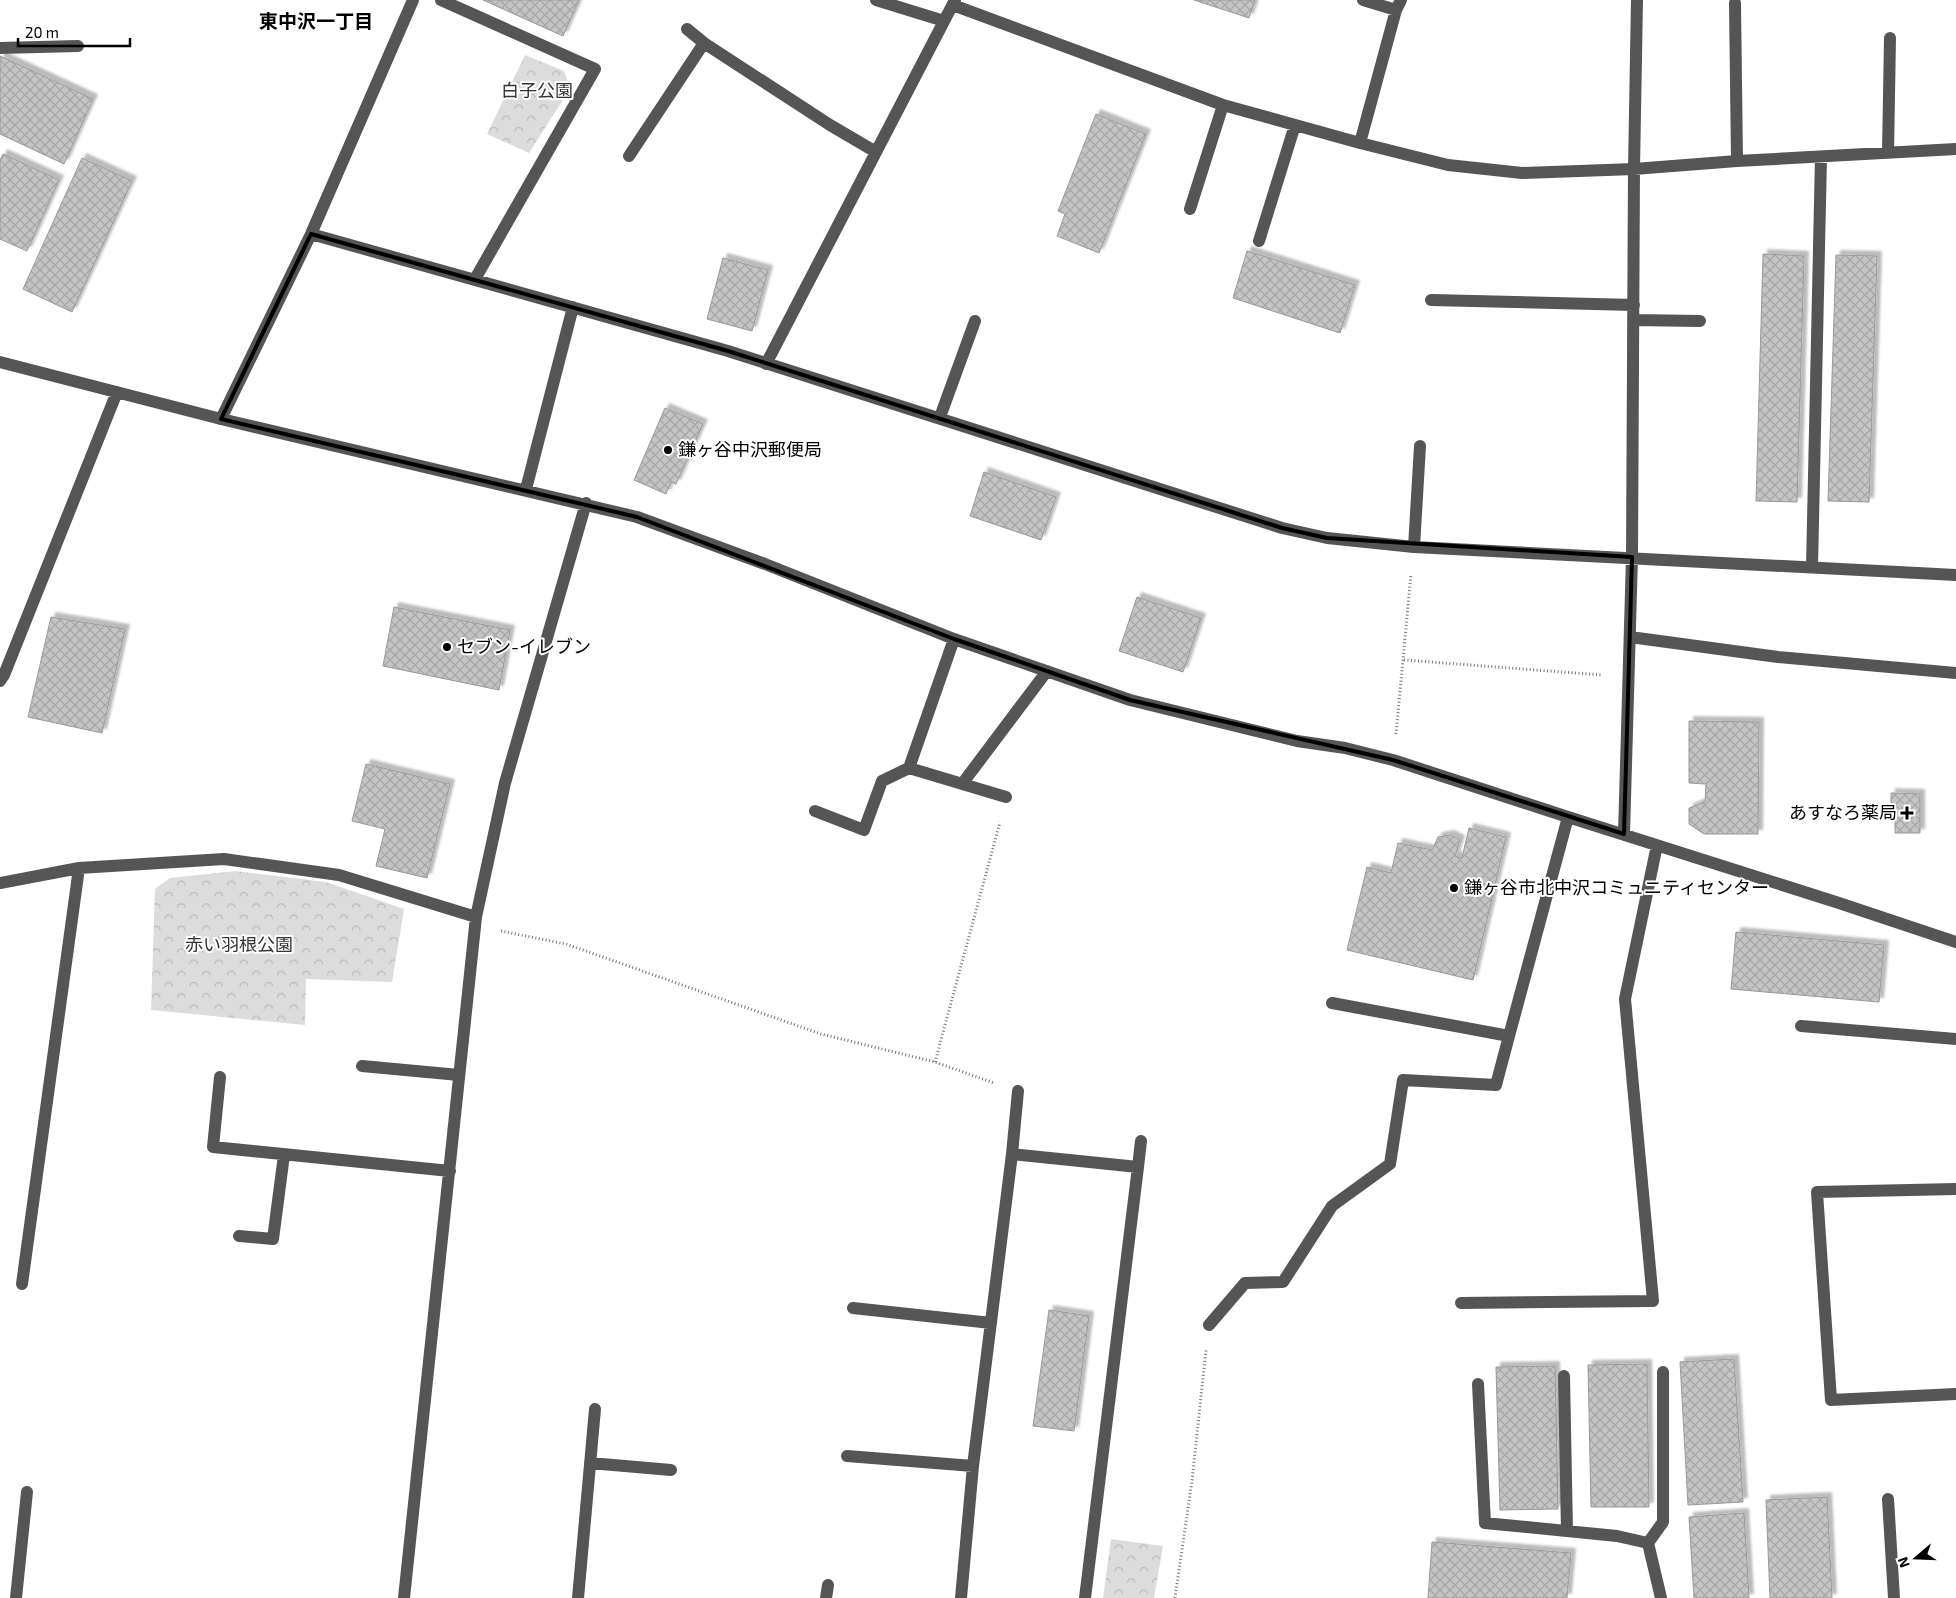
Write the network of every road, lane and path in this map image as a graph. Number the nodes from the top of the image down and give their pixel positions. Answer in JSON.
{"nodes":[{"id":1,"x":413,"y":0,"type":"edge"},
{"id":2,"x":441,"y":0,"type":"edge"},
{"id":3,"x":876,"y":0,"type":"edge"},
{"id":4,"x":1363,"y":0,"type":"edge"},
{"id":5,"x":1637,"y":0,"type":"edge"},
{"id":6,"x":954,"y":3,"type":"edge"},
{"id":7,"x":1734,"y":3,"type":"dead end"},
{"id":8,"x":1398,"y":5,"type":"edge"},
{"id":9,"x":944,"y":21,"type":"junction"},
{"id":10,"x":687,"y":29,"type":"dead end"},
{"id":11,"x":1890,"y":38,"type":"dead end"},
{"id":12,"x":704,"y":44,"type":"junction"},
{"id":13,"x":78,"y":46,"type":"dead end"},
{"id":14,"x":0,"y":48,"type":"edge"},
{"id":15,"x":1223,"y":105,"type":"junction"},
{"id":16,"x":1295,"y":125,"type":"junction"},
{"id":17,"x":1360,"y":143,"type":"junction"},
{"id":18,"x":1956,"y":149,"type":"edge"},
{"id":19,"x":876,"y":152,"type":"junction"},
{"id":20,"x":1888,"y":154,"type":"junction"},
{"id":21,"x":629,"y":156,"type":"dead end"},
{"id":22,"x":1821,"y":157,"type":"junction"},
{"id":23,"x":1737,"y":161,"type":"junction"},
{"id":24,"x":1634,"y":169,"type":"junction"},
{"id":25,"x":1190,"y":209,"type":"dead end"},
{"id":26,"x":311,"y":234,"type":"junction"},
{"id":27,"x":1259,"y":241,"type":"dead end"},
{"id":28,"x":475,"y":279,"type":"junction"},
{"id":29,"x":1431,"y":300,"type":"dead end"},
{"id":30,"x":1634,"y":305,"type":"junction"},
{"id":31,"x":574,"y":307,"type":"junction"},
{"id":32,"x":1633,"y":320,"type":"junction"},
{"id":33,"x":975,"y":321,"type":"dead end"},
{"id":34,"x":1700,"y":321,"type":"dead end"},
{"id":35,"x":0,"y":362,"type":"edge"},
{"id":36,"x":766,"y":364,"type":"junction"},
{"id":37,"x":117,"y":392,"type":"junction"},
{"id":38,"x":940,"y":417,"type":"junction"},
{"id":39,"x":221,"y":419,"type":"junction"},
{"id":40,"x":1420,"y":446,"type":"dead end"},
{"id":41,"x":526,"y":489,"type":"junction"},
{"id":42,"x":586,"y":503,"type":"junction"},
{"id":43,"x":1414,"y":547,"type":"junction"},
{"id":44,"x":1632,"y":557,"type":"junction"},
{"id":45,"x":1812,"y":567,"type":"junction"},
{"id":46,"x":1956,"y":575,"type":"edge"},
{"id":47,"x":1630,"y":637,"type":"junction"},
{"id":48,"x":954,"y":639,"type":"junction"},
{"id":49,"x":1404,"y":660,"type":"junction"},
{"id":50,"x":1047,"y":671,"type":"junction"},
{"id":51,"x":1956,"y":673,"type":"edge"},
{"id":52,"x":1629,"y":677,"type":"junction"},
{"id":53,"x":0,"y":682,"type":"edge"},
{"id":54,"x":1393,"y":760,"type":"junction"},
{"id":55,"x":909,"y":768,"type":"junction"},
{"id":56,"x":962,"y":784,"type":"junction"},
{"id":57,"x":1006,"y":797,"type":"joint"},
{"id":58,"x":814,"y":811,"type":"dead end"},
{"id":59,"x":1568,"y":817,"type":"junction"},
{"id":60,"x":1624,"y":834,"type":"junction"},
{"id":61,"x":1657,"y":845,"type":"junction"},
{"id":62,"x":79,"y":868,"type":"junction"},
{"id":63,"x":0,"y":883,"type":"edge"},
{"id":64,"x":476,"y":917,"type":"junction"},
{"id":65,"x":1956,"y":942,"type":"edge"},
{"id":66,"x":1332,"y":1003,"type":"dead end"},
{"id":67,"x":1801,"y":1026,"type":"dead end"},
{"id":68,"x":1509,"y":1036,"type":"junction"},
{"id":69,"x":1956,"y":1039,"type":"edge"},
{"id":70,"x":935,"y":1062,"type":"junction"},
{"id":71,"x":362,"y":1066,"type":"dead end"},
{"id":72,"x":459,"y":1075,"type":"junction"},
{"id":73,"x":220,"y":1077,"type":"dead end"},
{"id":74,"x":1018,"y":1091,"type":"joint"},
{"id":75,"x":1141,"y":1141,"type":"dead end"},
{"id":76,"x":284,"y":1154,"type":"junction"},
{"id":77,"x":1012,"y":1154,"type":"junction"},
{"id":78,"x":1138,"y":1167,"type":"junction"},
{"id":79,"x":450,"y":1171,"type":"junction"},
{"id":80,"x":1956,"y":1189,"type":"edge"},
{"id":81,"x":239,"y":1236,"type":"dead end"},
{"id":82,"x":22,"y":1284,"type":"dead end"},
{"id":83,"x":1461,"y":1303,"type":"dead end"},
{"id":84,"x":853,"y":1308,"type":"dead end"},
{"id":85,"x":991,"y":1324,"type":"junction"},
{"id":86,"x":1209,"y":1325,"type":"joint"},
{"id":87,"x":1663,"y":1372,"type":"dead end"},
{"id":88,"x":1564,"y":1376,"type":"dead end"},
{"id":89,"x":1478,"y":1384,"type":"dead end"},
{"id":90,"x":1956,"y":1394,"type":"edge"},
{"id":91,"x":595,"y":1409,"type":"dead end"},
{"id":92,"x":847,"y":1456,"type":"dead end"},
{"id":93,"x":590,"y":1462,"type":"junction"},
{"id":94,"x":973,"y":1466,"type":"junction"},
{"id":95,"x":671,"y":1470,"type":"dead end"},
{"id":96,"x":27,"y":1492,"type":"dead end"},
{"id":97,"x":1888,"y":1499,"type":"dead end"},
{"id":98,"x":1567,"y":1531,"type":"junction"},
{"id":99,"x":1648,"y":1543,"type":"junction"},
{"id":100,"x":16,"y":1598,"type":"edge"},
{"id":101,"x":404,"y":1598,"type":"edge"},
{"id":102,"x":578,"y":1598,"type":"edge"},
{"id":103,"x":961,"y":1598,"type":"edge"},
{"id":104,"x":1085,"y":1598,"type":"edge"},
{"id":105,"x":1175,"y":1598,"type":"edge"},
{"id":106,"x":1661,"y":1598,"type":"edge"},
{"id":107,"x":1894,"y":1598,"type":"edge"}],
"edges":[{"from":1,"to":26,"type":"street"},
{"from":2,"to":28,"type":"street"},
{"from":3,"to":9,"type":"street"},
{"from":4,"to":8,"type":"street"},
{"from":5,"to":24,"type":"street"},
{"from":6,"to":9,"type":"street"},
{"from":6,"to":15,"type":"street"},
{"from":7,"to":23,"type":"street"},
{"from":8,"to":17,"type":"street"},
{"from":9,"to":19,"type":"street"},
{"from":10,"to":12,"type":"street"},
{"from":11,"to":20,"type":"street"},
{"from":12,"to":19,"type":"street"},
{"from":12,"to":21,"type":"street"},
{"from":13,"to":14,"type":"street"},
{"from":15,"to":16,"type":"street"},
{"from":15,"to":25,"type":"street"},
{"from":16,"to":17,"type":"street"},
{"from":16,"to":27,"type":"street"},
{"from":17,"to":24,"type":"street"},
{"from":18,"to":20,"type":"street"},
{"from":19,"to":36,"type":"street"},
{"from":20,"to":22,"type":"street"},
{"from":22,"to":23,"type":"street"},
{"from":22,"to":45,"type":"street"},
{"from":23,"to":24,"type":"street"},
{"from":24,"to":30,"type":"street"},
{"from":26,"to":28,"type":"street"},
{"from":26,"to":39,"type":"street"},
{"from":28,"to":31,"type":"street"},
{"from":29,"to":30,"type":"street"},
{"from":30,"to":32,"type":"street"},
{"from":31,"to":36,"type":"street"},
{"from":31,"to":41,"type":"street"},
{"from":32,"to":34,"type":"street"},
{"from":32,"to":44,"type":"street"},
{"from":33,"to":38,"type":"street"},
{"from":35,"to":37,"type":"street"},
{"from":36,"to":38,"type":"street"},
{"from":37,"to":39,"type":"street"},
{"from":37,"to":53,"type":"street"},
{"from":38,"to":43,"type":"street"},
{"from":39,"to":41,"type":"street"},
{"from":40,"to":43,"type":"street"},
{"from":41,"to":42,"type":"street"},
{"from":42,"to":48,"type":"street"},
{"from":42,"to":64,"type":"street"},
{"from":43,"to":44,"type":"street"},
{"from":43,"to":49,"type":"path"},
{"from":44,"to":45,"type":"street"},
{"from":44,"to":47,"type":"street"},
{"from":45,"to":46,"type":"street"},
{"from":47,"to":51,"type":"street"},
{"from":47,"to":52,"type":"street"},
{"from":48,"to":50,"type":"street"},
{"from":48,"to":55,"type":"street"},
{"from":49,"to":52,"type":"path"},
{"from":49,"to":54,"type":"path"},
{"from":50,"to":54,"type":"street"},
{"from":50,"to":56,"type":"street"},
{"from":52,"to":60,"type":"street"},
{"from":54,"to":59,"type":"street"},
{"from":55,"to":56,"type":"street"},
{"from":55,"to":58,"type":"street"},
{"from":56,"to":57,"type":"street"},
{"from":57,"to":70,"type":"path"},
{"from":59,"to":60,"type":"street"},
{"from":59,"to":68,"type":"street"},
{"from":60,"to":61,"type":"street"},
{"from":61,"to":65,"type":"street"},
{"from":61,"to":83,"type":"street"},
{"from":62,"to":63,"type":"street"},
{"from":62,"to":64,"type":"street"},
{"from":62,"to":82,"type":"street"},
{"from":64,"to":70,"type":"path"},
{"from":64,"to":72,"type":"street"},
{"from":66,"to":68,"type":"street"},
{"from":67,"to":69,"type":"street"},
{"from":68,"to":86,"type":"street"},
{"from":70,"to":74,"type":"path"},
{"from":71,"to":72,"type":"street"},
{"from":72,"to":79,"type":"street"},
{"from":73,"to":76,"type":"street"},
{"from":74,"to":77,"type":"street"},
{"from":75,"to":78,"type":"street"},
{"from":76,"to":79,"type":"street"},
{"from":76,"to":81,"type":"street"},
{"from":77,"to":78,"type":"street"},
{"from":77,"to":85,"type":"street"},
{"from":78,"to":104,"type":"street"},
{"from":79,"to":101,"type":"street"},
{"from":80,"to":90,"type":"street"},
{"from":84,"to":85,"type":"street"},
{"from":85,"to":94,"type":"street"},
{"from":86,"to":105,"type":"path"},
{"from":87,"to":99,"type":"street"},
{"from":88,"to":98,"type":"street"},
{"from":89,"to":98,"type":"street"},
{"from":91,"to":93,"type":"street"},
{"from":92,"to":94,"type":"street"},
{"from":93,"to":95,"type":"street"},
{"from":93,"to":102,"type":"street"},
{"from":94,"to":103,"type":"street"},
{"from":96,"to":100,"type":"street"},
{"from":97,"to":107,"type":"street"},
{"from":98,"to":99,"type":"street"},
{"from":99,"to":106,"type":"street"}]}
